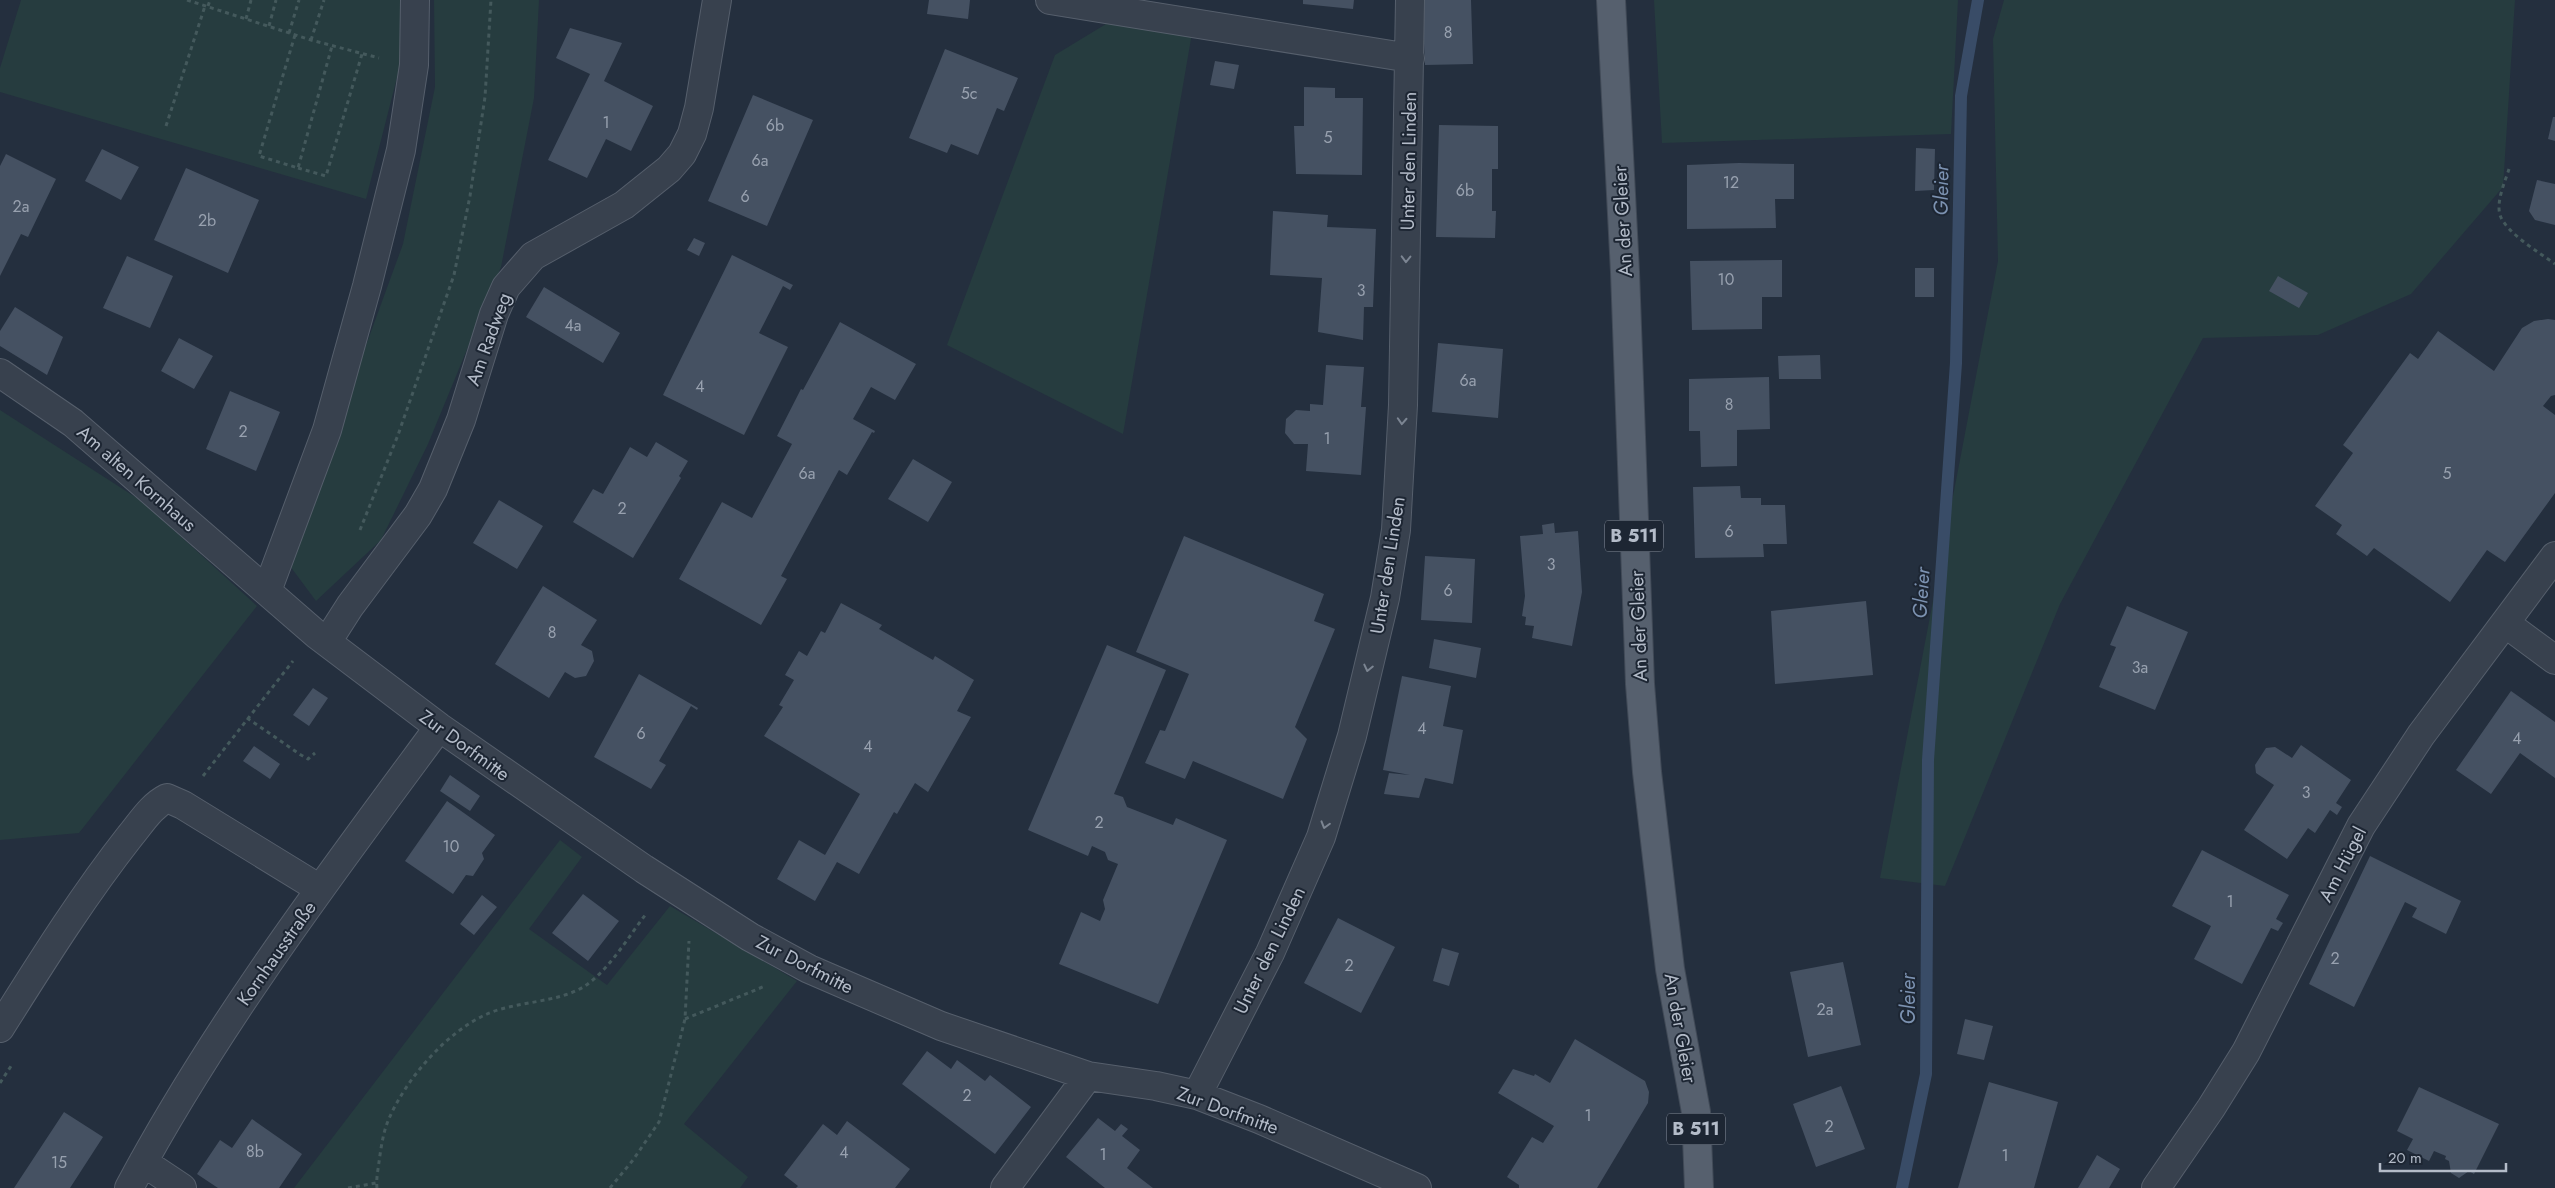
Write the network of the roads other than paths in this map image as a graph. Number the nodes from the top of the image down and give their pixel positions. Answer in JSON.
{"nodes":[{"id":1,"x":415,"y":0,"type":"edge"},
{"id":2,"x":717,"y":0,"type":"edge"},
{"id":3,"x":1050,"y":0,"type":"edge"},
{"id":4,"x":1410,"y":0,"type":"edge"},
{"id":5,"x":1611,"y":0,"type":"edge"},
{"id":6,"x":1410,"y":58,"type":"junction"},
{"id":7,"x":0,"y":372,"type":"edge"},
{"id":8,"x":2555,"y":556,"type":"edge"},
{"id":9,"x":267,"y":591,"type":"junction"},
{"id":10,"x":2505,"y":623,"type":"junction"},
{"id":11,"x":326,"y":642,"type":"junction"},
{"id":12,"x":2555,"y":660,"type":"edge"},
{"id":13,"x":439,"y":727,"type":"junction"},
{"id":14,"x":320,"y":889,"type":"junction"},
{"id":15,"x":0,"y":1028,"type":"edge"},
{"id":16,"x":1088,"y":1076,"type":"junction"},
{"id":17,"x":1197,"y":1095,"type":"junction"},
{"id":18,"x":142,"y":1162,"type":"junction"},
{"id":19,"x":129,"y":1188,"type":"edge"},
{"id":20,"x":182,"y":1188,"type":"edge"},
{"id":21,"x":1005,"y":1188,"type":"edge"},
{"id":22,"x":1418,"y":1188,"type":"edge"},
{"id":23,"x":1699,"y":1188,"type":"edge"},
{"id":24,"x":2156,"y":1188,"type":"edge"}],
"edges":[{"from":1,"to":9,"type":"street"},
{"from":2,"to":11,"type":"street","name":"Am Radweg"},
{"from":3,"to":6,"type":"street"},
{"from":4,"to":6,"type":"street","name":"Unter den Linden"},
{"from":5,"to":23,"type":"main road","name":"An der Gleier","number":"B 511"},
{"from":6,"to":17,"type":"street","name":"Unter den Linden","one_way":true},
{"from":7,"to":9,"type":"street","name":"Am alten Kornhaus"},
{"from":8,"to":10,"type":"street","name":"Am Hügel"},
{"from":9,"to":11,"type":"street","name":"Zur Dorfmitte"},
{"from":10,"to":12,"type":"street"},
{"from":10,"to":24,"type":"street","name":"Am Hügel"},
{"from":11,"to":13,"type":"street","name":"Zur Dorfmitte"},
{"from":13,"to":14,"type":"street","name":"Kornhausstraße"},
{"from":13,"to":16,"type":"street","name":"Zur Dorfmitte"},
{"from":14,"to":15,"type":"street"},
{"from":14,"to":18,"type":"street","name":"Kornhausstraße"},
{"from":16,"to":17,"type":"street","name":"Zur Dorfmitte"},
{"from":16,"to":21,"type":"street"},
{"from":17,"to":22,"type":"street","name":"Zur Dorfmitte"},
{"from":18,"to":19,"type":"street","name":"Kornhausstraße"},
{"from":18,"to":20,"type":"street"}]}
